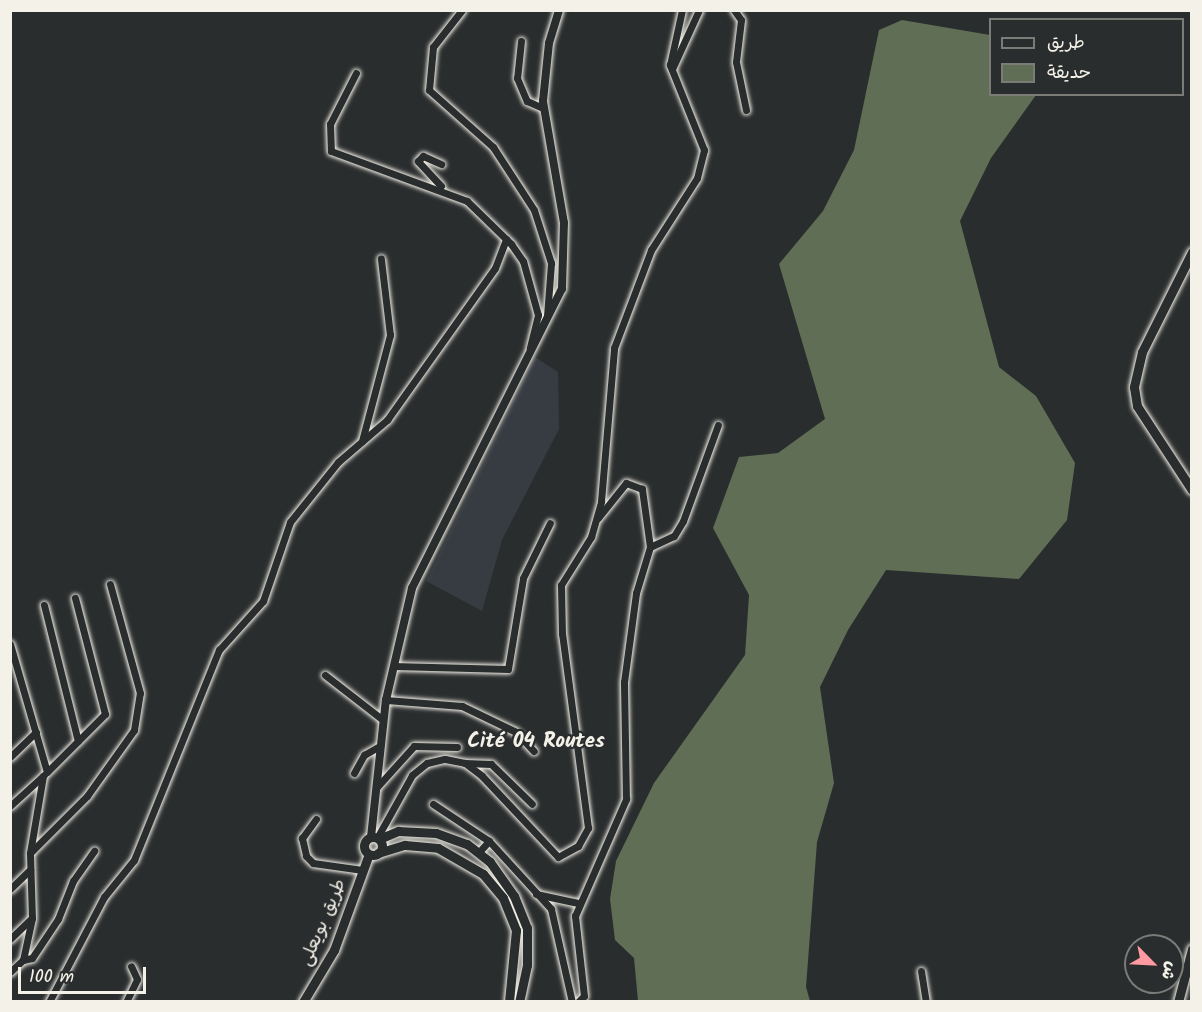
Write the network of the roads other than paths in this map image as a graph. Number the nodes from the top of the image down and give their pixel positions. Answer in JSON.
{"nodes":[{"id":1,"x":454,"y":10,"type":"edge"},
{"id":2,"x":462,"y":10,"type":"edge"},
{"id":3,"x":560,"y":10,"type":"edge"},
{"id":4,"x":682,"y":10,"type":"edge"},
{"id":5,"x":699,"y":10,"type":"edge"},
{"id":6,"x":734,"y":10,"type":"edge"},
{"id":7,"x":452,"y":19,"type":"junction"},
{"id":8,"x":521,"y":41,"type":"dead end"},
{"id":9,"x":672,"y":69,"type":"junction"},
{"id":10,"x":356,"y":73,"type":"dead end"},
{"id":11,"x":543,"y":108,"type":"junction"},
{"id":12,"x":746,"y":110,"type":"dead end"},
{"id":13,"x":441,"y":164,"type":"dead end"},
{"id":14,"x":447,"y":192,"type":"junction"},
{"id":15,"x":506,"y":239,"type":"junction"},
{"id":16,"x":1191,"y":252,"type":"edge"},
{"id":17,"x":381,"y":259,"type":"dead end"},
{"id":18,"x":546,"y":322,"type":"junction"},
{"id":19,"x":530,"y":351,"type":"junction"},
{"id":20,"x":718,"y":425,"type":"dead end"},
{"id":21,"x":363,"y":441,"type":"junction"},
{"id":22,"x":1191,"y":490,"type":"edge"},
{"id":23,"x":596,"y":520,"type":"junction"},
{"id":24,"x":550,"y":523,"type":"dead end"},
{"id":25,"x":650,"y":547,"type":"junction"},
{"id":26,"x":110,"y":584,"type":"dead end"},
{"id":27,"x":75,"y":598,"type":"dead end"},
{"id":28,"x":44,"y":605,"type":"dead end"},
{"id":29,"x":11,"y":641,"type":"edge"},
{"id":30,"x":393,"y":666,"type":"junction"},
{"id":31,"x":325,"y":675,"type":"dead end"},
{"id":32,"x":386,"y":700,"type":"junction"},
{"id":33,"x":383,"y":720,"type":"junction"},
{"id":34,"x":36,"y":732,"type":"junction"},
{"id":35,"x":78,"y":741,"type":"junction"},
{"id":36,"x":378,"y":747,"type":"junction"},
{"id":37,"x":457,"y":747,"type":"dead end"},
{"id":38,"x":534,"y":751,"type":"dead end"},
{"id":39,"x":10,"y":757,"type":"edge"},
{"id":40,"x":465,"y":763,"type":"junction"},
{"id":41,"x":375,"y":765,"type":"junction"},
{"id":42,"x":393,"y":767,"type":"junction"},
{"id":43,"x":354,"y":773,"type":"dead end"},
{"id":44,"x":45,"y":774,"type":"junction"},
{"id":45,"x":372,"y":793,"type":"junction"},
{"id":46,"x":434,"y":804,"type":"dead end"},
{"id":47,"x":532,"y":804,"type":"dead end"},
{"id":48,"x":10,"y":806,"type":"edge"},
{"id":49,"x":316,"y":819,"type":"dead end"},
{"id":50,"x":376,"y":838,"type":"junction"},
{"id":51,"x":489,"y":841,"type":"junction"},
{"id":52,"x":94,"y":851,"type":"dead end"},
{"id":53,"x":480,"y":852,"type":"junction"},
{"id":54,"x":373,"y":853,"type":"junction"},
{"id":55,"x":30,"y":854,"type":"junction"},
{"id":56,"x":30,"y":870,"type":"junction"},
{"id":57,"x":363,"y":870,"type":"junction"},
{"id":58,"x":10,"y":888,"type":"edge"},
{"id":59,"x":536,"y":894,"type":"junction"},
{"id":60,"x":578,"y":903,"type":"junction"},
{"id":61,"x":32,"y":918,"type":"junction"},
{"id":62,"x":10,"y":939,"type":"edge"},
{"id":63,"x":1191,"y":949,"type":"edge"},
{"id":64,"x":23,"y":960,"type":"junction"},
{"id":65,"x":131,"y":966,"type":"dead end"},
{"id":66,"x":921,"y":971,"type":"dead end"},
{"id":67,"x":10,"y":972,"type":"edge"},
{"id":68,"x":49,"y":1002,"type":"edge"},
{"id":69,"x":126,"y":1002,"type":"edge"},
{"id":70,"x":303,"y":1002,"type":"edge"},
{"id":71,"x":509,"y":1002,"type":"edge"},
{"id":72,"x":519,"y":1002,"type":"edge"},
{"id":73,"x":572,"y":1002,"type":"edge"},
{"id":74,"x":578,"y":1002,"type":"edge"},
{"id":75,"x":926,"y":1002,"type":"edge"},
{"id":76,"x":1178,"y":1002,"type":"edge"}],
"edges":[{"from":1,"to":7,"type":"street"},
{"from":2,"to":7,"type":"street"},
{"from":3,"to":11,"type":"street"},
{"from":4,"to":9,"type":"street"},
{"from":5,"to":9,"type":"street"},
{"from":6,"to":12,"type":"street"},
{"from":7,"to":18,"type":"street"},
{"from":8,"to":11,"type":"street"},
{"from":9,"to":23,"type":"street"},
{"from":10,"to":14,"type":"street"},
{"from":11,"to":18,"type":"street"},
{"from":13,"to":14,"type":"street"},
{"from":14,"to":15,"type":"street"},
{"from":15,"to":19,"type":"street"},
{"from":15,"to":21,"type":"street"},
{"from":16,"to":22,"type":"main road"},
{"from":17,"to":21,"type":"street"},
{"from":18,"to":19,"type":"street"},
{"from":19,"to":30,"type":"street"},
{"from":20,"to":25,"type":"street"},
{"from":21,"to":68,"type":"street"},
{"from":23,"to":25,"type":"street"},
{"from":23,"to":40,"type":"street"},
{"from":24,"to":30,"type":"street"},
{"from":25,"to":60,"type":"street"},
{"from":26,"to":55,"type":"street"},
{"from":27,"to":35,"type":"street"},
{"from":28,"to":35,"type":"street"},
{"from":29,"to":34,"type":"street"},
{"from":30,"to":32,"type":"street"},
{"from":31,"to":33,"type":"street"},
{"from":32,"to":33,"type":"street"},
{"from":32,"to":38,"type":"street"},
{"from":33,"to":36,"type":"street"},
{"from":34,"to":39,"type":"street"},
{"from":34,"to":44,"type":"street"},
{"from":35,"to":44,"type":"street"},
{"from":36,"to":41,"type":"street"},
{"from":36,"to":43,"type":"street"},
{"from":37,"to":42,"type":"street"},
{"from":40,"to":47,"type":"street"},
{"from":40,"to":50,"type":"street"},
{"from":41,"to":42,"type":"street"},
{"from":41,"to":45,"type":"street"},
{"from":42,"to":45,"type":"street"},
{"from":44,"to":48,"type":"street"},
{"from":44,"to":55,"type":"street"},
{"from":45,"to":50,"type":"street"},
{"from":46,"to":51,"type":"street"},
{"from":49,"to":57,"type":"street"},
{"from":50,"to":53,"type":"main road"},
{"from":50,"to":54,"type":"main road"},
{"from":50,"to":54,"type":"main road"},
{"from":51,"to":53,"type":"street"},
{"from":51,"to":59,"type":"street"},
{"from":52,"to":64,"type":"street"},
{"from":53,"to":72,"type":"main road"},
{"from":54,"to":57,"type":"main road","name":"طريق بويعلى"},
{"from":54,"to":71,"type":"main road"},
{"from":55,"to":56,"type":"street"},
{"from":56,"to":58,"type":"street"},
{"from":56,"to":61,"type":"street"},
{"from":57,"to":70,"type":"main road","name":"طريق بويعلى"},
{"from":59,"to":60,"type":"street"},
{"from":59,"to":73,"type":"street"},
{"from":60,"to":74,"type":"street"},
{"from":61,"to":62,"type":"street"},
{"from":61,"to":64,"type":"street"},
{"from":63,"to":76,"type":"main road"},
{"from":64,"to":67,"type":"street"},
{"from":65,"to":69,"type":"street"},
{"from":66,"to":75,"type":"street"}]}
